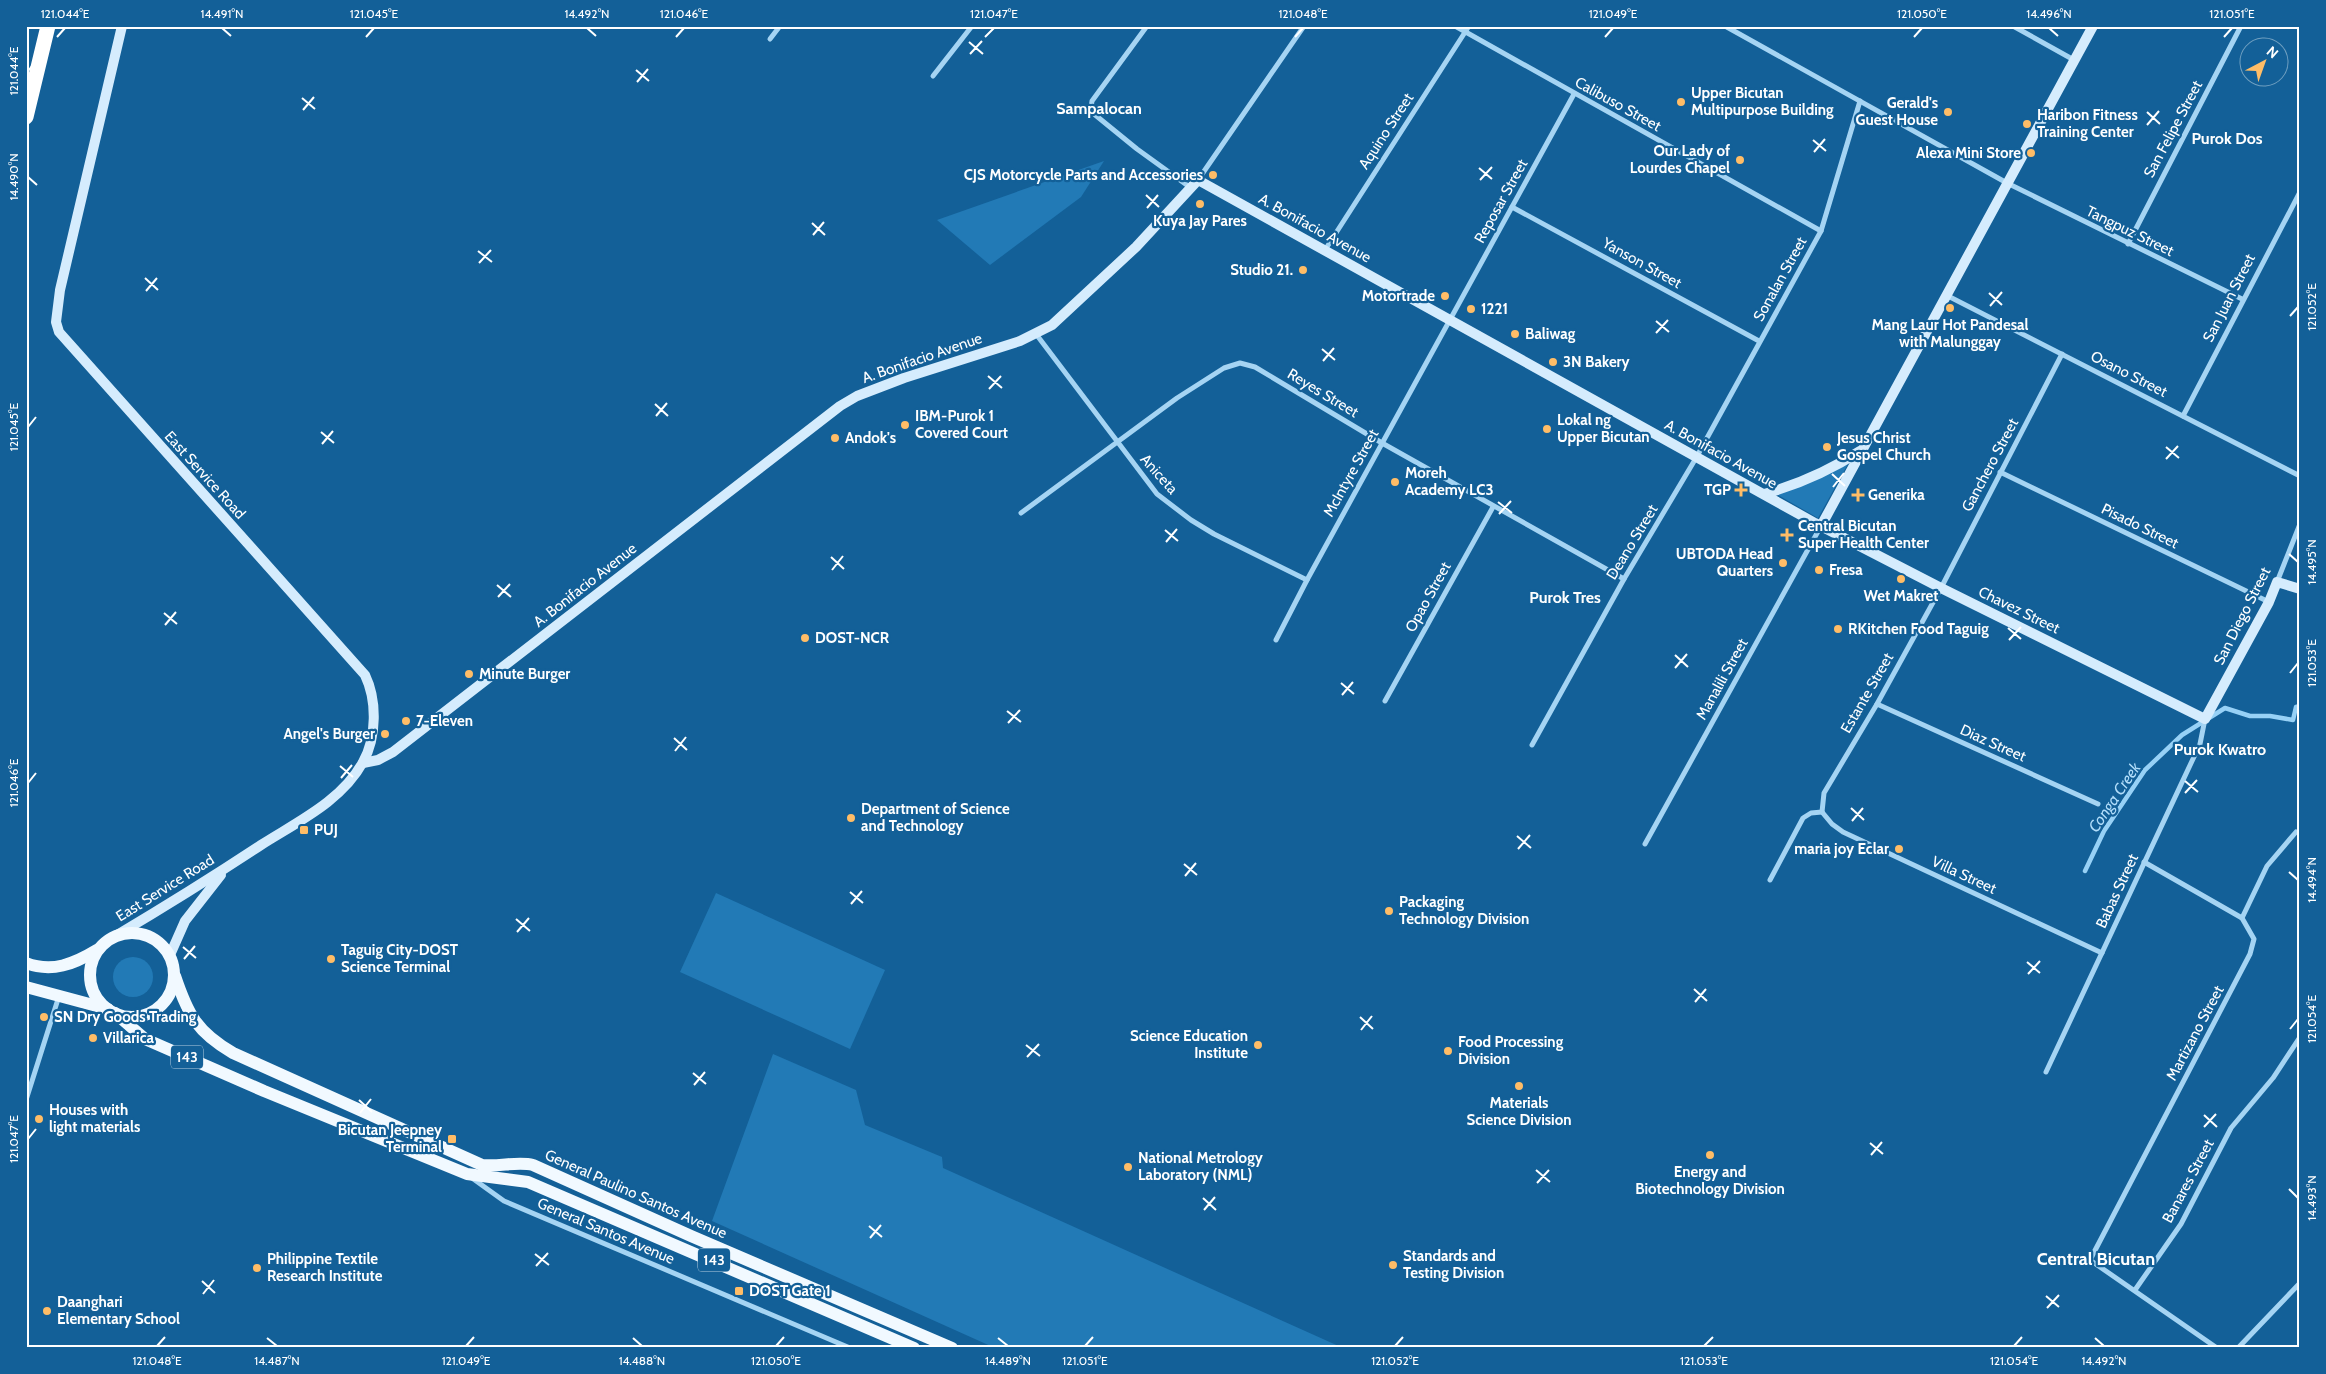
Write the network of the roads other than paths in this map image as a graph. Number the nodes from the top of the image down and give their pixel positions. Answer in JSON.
{"nodes":[{"id":1,"x":48,"y":26,"type":"edge"},
{"id":2,"x":122,"y":26,"type":"edge"},
{"id":3,"x":780,"y":26,"type":"edge"},
{"id":4,"x":972,"y":26,"type":"edge"},
{"id":5,"x":1147,"y":26,"type":"edge"},
{"id":6,"x":1304,"y":26,"type":"edge"},
{"id":7,"x":1455,"y":26,"type":"edge"},
{"id":8,"x":1469,"y":26,"type":"edge"},
{"id":9,"x":1725,"y":26,"type":"edge"},
{"id":10,"x":2013,"y":26,"type":"edge"},
{"id":11,"x":2093,"y":26,"type":"edge"},
{"id":12,"x":2241,"y":26,"type":"edge"},
{"id":13,"x":1465,"y":32,"type":"junction"},
{"id":14,"x":770,"y":39,"type":"dead end"},
{"id":15,"x":2074,"y":60,"type":"junction"},
{"id":16,"x":933,"y":76,"type":"dead end"},
{"id":17,"x":1574,"y":94,"type":"junction"},
{"id":18,"x":1860,"y":101,"type":"junction"},
{"id":19,"x":26,"y":117,"type":"edge"},
{"id":20,"x":1198,"y":180,"type":"junction"},
{"id":21,"x":2007,"y":183,"type":"junction"},
{"id":22,"x":1191,"y":188,"type":"junction"},
{"id":23,"x":2300,"y":192,"type":"edge"},
{"id":24,"x":1512,"y":207,"type":"junction"},
{"id":25,"x":1821,"y":231,"type":"junction"},
{"id":26,"x":2128,"y":244,"type":"junction"},
{"id":27,"x":1325,"y":250,"type":"junction"},
{"id":28,"x":1946,"y":295,"type":"junction"},
{"id":29,"x":2242,"y":299,"type":"junction"},
{"id":30,"x":1450,"y":320,"type":"junction"},
{"id":31,"x":1036,"y":334,"type":"junction"},
{"id":32,"x":1759,"y":341,"type":"junction"},
{"id":33,"x":2062,"y":354,"type":"junction"},
{"id":34,"x":2183,"y":416,"type":"junction"},
{"id":35,"x":1116,"y":442,"type":"junction"},
{"id":36,"x":1382,"y":443,"type":"junction"},
{"id":37,"x":1861,"y":451,"type":"junction"},
{"id":38,"x":1696,"y":458,"type":"junction"},
{"id":39,"x":2000,"y":472,"type":"junction"},
{"id":40,"x":2300,"y":476,"type":"edge"},
{"id":41,"x":1764,"y":494,"type":"junction"},
{"id":42,"x":1494,"y":507,"type":"junction"},
{"id":43,"x":1021,"y":513,"type":"dead end"},
{"id":44,"x":2300,"y":524,"type":"edge"},
{"id":45,"x":1821,"y":526,"type":"junction"},
{"id":46,"x":1624,"y":578,"type":"junction"},
{"id":47,"x":1307,"y":580,"type":"junction"},
{"id":48,"x":2278,"y":582,"type":"junction"},
{"id":49,"x":1941,"y":588,"type":"junction"},
{"id":50,"x":2300,"y":589,"type":"edge"},
{"id":51,"x":2269,"y":602,"type":"junction"},
{"id":52,"x":1276,"y":640,"type":"dead end"},
{"id":53,"x":1385,"y":701,"type":"dead end"},
{"id":54,"x":1877,"y":704,"type":"junction"},
{"id":55,"x":2205,"y":723,"type":"junction"},
{"id":56,"x":1532,"y":745,"type":"dead end"},
{"id":57,"x":363,"y":763,"type":"junction"},
{"id":58,"x":2098,"y":804,"type":"dead end"},
{"id":59,"x":1822,"y":812,"type":"junction"},
{"id":60,"x":2296,"y":832,"type":"dead end"},
{"id":61,"x":1645,"y":844,"type":"dead end"},
{"id":62,"x":2144,"y":862,"type":"junction"},
{"id":63,"x":228,"y":866,"type":"junction"},
{"id":64,"x":1770,"y":880,"type":"dead end"},
{"id":65,"x":2242,"y":918,"type":"junction"},
{"id":66,"x":117,"y":935,"type":"junction"},
{"id":67,"x":97,"y":950,"type":"junction"},
{"id":68,"x":2102,"y":953,"type":"junction"},
{"id":69,"x":170,"y":956,"type":"junction"},
{"id":70,"x":26,"y":963,"type":"edge"},
{"id":71,"x":175,"y":976,"type":"junction"},
{"id":72,"x":28,"y":990,"type":"edge"},
{"id":73,"x":59,"y":996,"type":"junction"},
{"id":74,"x":112,"y":1012,"type":"junction"},
{"id":75,"x":2300,"y":1037,"type":"edge"},
{"id":76,"x":2046,"y":1072,"type":"dead end"},
{"id":77,"x":26,"y":1100,"type":"edge"},
{"id":78,"x":467,"y":1174,"type":"junction"},
{"id":79,"x":2300,"y":1283,"type":"edge"},
{"id":80,"x":2135,"y":1290,"type":"junction"},
{"id":81,"x":850,"y":1348,"type":"edge"},
{"id":82,"x":914,"y":1348,"type":"edge"},
{"id":83,"x":952,"y":1348,"type":"edge"},
{"id":84,"x":2217,"y":1348,"type":"edge"},
{"id":85,"x":2238,"y":1348,"type":"edge"}],
"edges":[{"from":1,"to":19,"type":"highway"},
{"from":2,"to":57,"type":"street","name":"East Service Road"},
{"from":3,"to":14,"type":"street"},
{"from":4,"to":16,"type":"street"},
{"from":5,"to":22,"type":"street"},
{"from":6,"to":20,"type":"street"},
{"from":7,"to":13,"type":"street","name":"Calibuso Street"},
{"from":8,"to":13,"type":"street","name":"Aquino Street"},
{"from":9,"to":18,"type":"street","name":"Tangpuz Street"},
{"from":10,"to":15,"type":"street"},
{"from":11,"to":15,"type":"street"},
{"from":12,"to":26,"type":"street","name":"San Felipe Street"},
{"from":13,"to":17,"type":"street","name":"Calibuso Street"},
{"from":13,"to":27,"type":"street","name":"Aquino Street"},
{"from":15,"to":21,"type":"street"},
{"from":17,"to":24,"type":"street","name":"Reposar Street"},
{"from":17,"to":25,"type":"street","name":"Calibuso Street"},
{"from":18,"to":21,"type":"street","name":"Tangpuz Street"},
{"from":18,"to":25,"type":"street","name":"Sonalan Street"},
{"from":20,"to":22,"type":"street","name":"A. Bonifacio Avenue"},
{"from":20,"to":27,"type":"street","name":"A. Bonifacio Avenue"},
{"from":21,"to":26,"type":"street","name":"Tangpuz Street"},
{"from":21,"to":28,"type":"street"},
{"from":22,"to":31,"type":"street","name":"A. Bonifacio Avenue"},
{"from":23,"to":29,"type":"street","name":"San Juan Street"},
{"from":24,"to":30,"type":"street","name":"Reposar Street"},
{"from":24,"to":32,"type":"street","name":"Yanson Street"},
{"from":25,"to":32,"type":"street","name":"Sonalan Street"},
{"from":26,"to":29,"type":"street","name":"Tangpuz Street"},
{"from":27,"to":30,"type":"street","name":"A. Bonifacio Avenue"},
{"from":28,"to":33,"type":"street","name":"Osano Street"},
{"from":28,"to":37,"type":"street"},
{"from":29,"to":34,"type":"street","name":"San Juan Street"},
{"from":30,"to":36,"type":"street","name":"McIntyre Street"},
{"from":30,"to":38,"type":"street","name":"A. Bonifacio Avenue"},
{"from":31,"to":35,"type":"street","name":"Aniceta"},
{"from":31,"to":57,"type":"street","name":"A. Bonifacio Avenue"},
{"from":32,"to":38,"type":"street","name":"Sonalan Street"},
{"from":33,"to":34,"type":"street","name":"Osano Street"},
{"from":33,"to":39,"type":"street","name":"Ganchero Street"},
{"from":34,"to":40,"type":"street","name":"Osano Street"},
{"from":35,"to":36,"type":"street","name":"Reyes Street"},
{"from":35,"to":43,"type":"street","name":"Reyes Street"},
{"from":35,"to":47,"type":"street","name":"Aniceta"},
{"from":36,"to":42,"type":"street","name":"Reyes Street"},
{"from":36,"to":47,"type":"street","name":"McIntyre Street"},
{"from":37,"to":41,"type":"street"},
{"from":37,"to":45,"type":"street"},
{"from":38,"to":41,"type":"street","name":"A. Bonifacio Avenue"},
{"from":38,"to":46,"type":"street","name":"Deano Street"},
{"from":39,"to":49,"type":"street","name":"Ganchero Street"},
{"from":39,"to":51,"type":"street","name":"Pisado Street"},
{"from":41,"to":45,"type":"street","name":"A. Bonifacio Avenue"},
{"from":42,"to":46,"type":"street","name":"Reyes Street"},
{"from":42,"to":53,"type":"street","name":"Opao Street"},
{"from":44,"to":48,"type":"street","name":"San Diego Street"},
{"from":45,"to":49,"type":"street","name":"Chavez Street"},
{"from":45,"to":61,"type":"street","name":"Manalili Street"},
{"from":46,"to":56,"type":"street","name":"Deano Street"},
{"from":47,"to":52,"type":"street","name":"McIntyre Street"},
{"from":48,"to":50,"type":"street"},
{"from":48,"to":51,"type":"street","name":"San Diego Street"},
{"from":49,"to":54,"type":"street","name":"Estante Street"},
{"from":49,"to":55,"type":"street","name":"Chavez Street"},
{"from":51,"to":55,"type":"street","name":"San Diego Street"},
{"from":54,"to":58,"type":"street","name":"Diaz Street"},
{"from":54,"to":59,"type":"street","name":"Estante Street"},
{"from":55,"to":62,"type":"street","name":"Babas Street"},
{"from":57,"to":63,"type":"street","name":"East Service Road"},
{"from":59,"to":64,"type":"street"},
{"from":59,"to":68,"type":"street","name":"Villa Street"},
{"from":60,"to":65,"type":"street"},
{"from":62,"to":65,"type":"street"},
{"from":62,"to":68,"type":"street","name":"Babas Street"},
{"from":63,"to":66,"type":"street","name":"East Service Road"},
{"from":63,"to":69,"type":"street","name":"East Service Road"},
{"from":65,"to":80,"type":"street","name":"Martizano Street"},
{"from":66,"to":67,"type":"main road"},
{"from":66,"to":69,"type":"main road","number":"143"},
{"from":67,"to":70,"type":"main road"},
{"from":67,"to":74,"type":"main road","number":"143"},
{"from":68,"to":76,"type":"street","name":"Babas Street"},
{"from":69,"to":71,"type":"main road","number":"143"},
{"from":71,"to":74,"type":"main road","number":"143"},
{"from":71,"to":83,"type":"main road","name":"General Paulino Santos Avenue","number":"143"},
{"from":72,"to":73,"type":"main road","name":"General Paulino Santos Avenue","number":"143"},
{"from":73,"to":74,"type":"main road","name":"General Paulino Santos Avenue","number":"143"},
{"from":73,"to":77,"type":"street"},
{"from":74,"to":78,"type":"main road","name":"General Paulino Santos Avenue","number":"143"},
{"from":75,"to":80,"type":"street","name":"Banares Street"},
{"from":78,"to":81,"type":"street","name":"General Santos Avenue"},
{"from":78,"to":82,"type":"main road","name":"General Paulino Santos Avenue","number":"143"},
{"from":79,"to":85,"type":"street"},
{"from":80,"to":84,"type":"street"}]}
